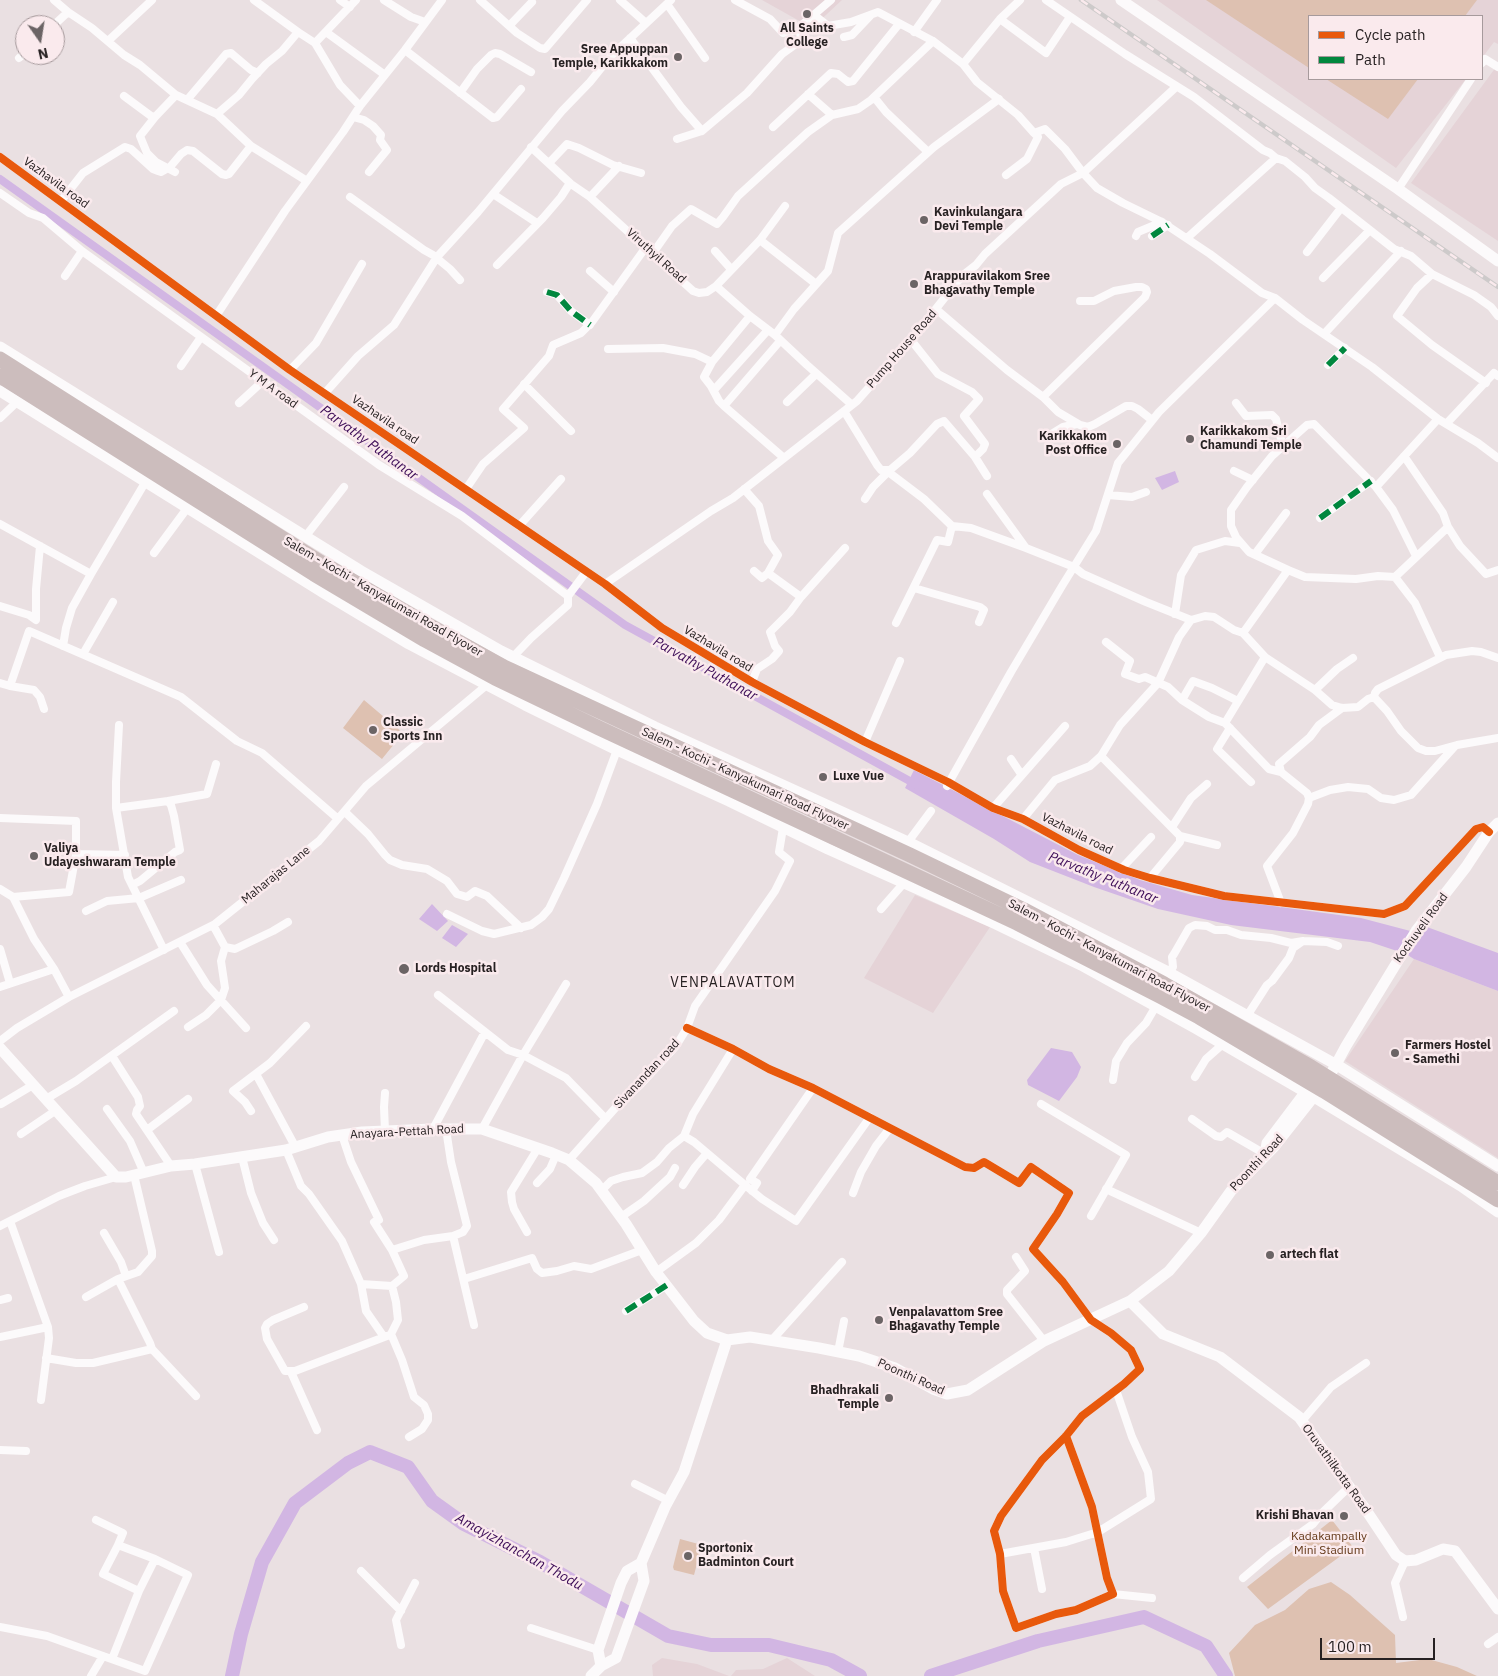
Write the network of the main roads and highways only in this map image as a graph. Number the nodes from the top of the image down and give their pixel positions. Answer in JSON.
{"nodes":[{"id":1,"x":0,"y":359,"type":"edge"},
{"id":2,"x":0,"y":376,"type":"edge"},
{"id":3,"x":500,"y":671,"type":"junction"},
{"id":4,"x":1315,"y":1085,"type":"junction"},
{"id":5,"x":1498,"y":1183,"type":"edge"},
{"id":6,"x":1498,"y":1200,"type":"edge"}],
"edges":[{"from":1,"to":3,"type":"highway","name":"Salem - Kochi - Kanyakumari Road Flyover"},
{"from":2,"to":3,"type":"highway","name":"Salem - Kochi - Kanyakumari Road Flyover"},
{"from":3,"to":4,"type":"highway","name":"Salem - Kochi - Kanyakumari Road Flyover"},
{"from":4,"to":5,"type":"highway","name":"Salem - Kochi - Kanyakumari Road Flyover"},
{"from":4,"to":6,"type":"highway","name":"Salem - Kochi - Kanyakumari Road Flyover"}]}
